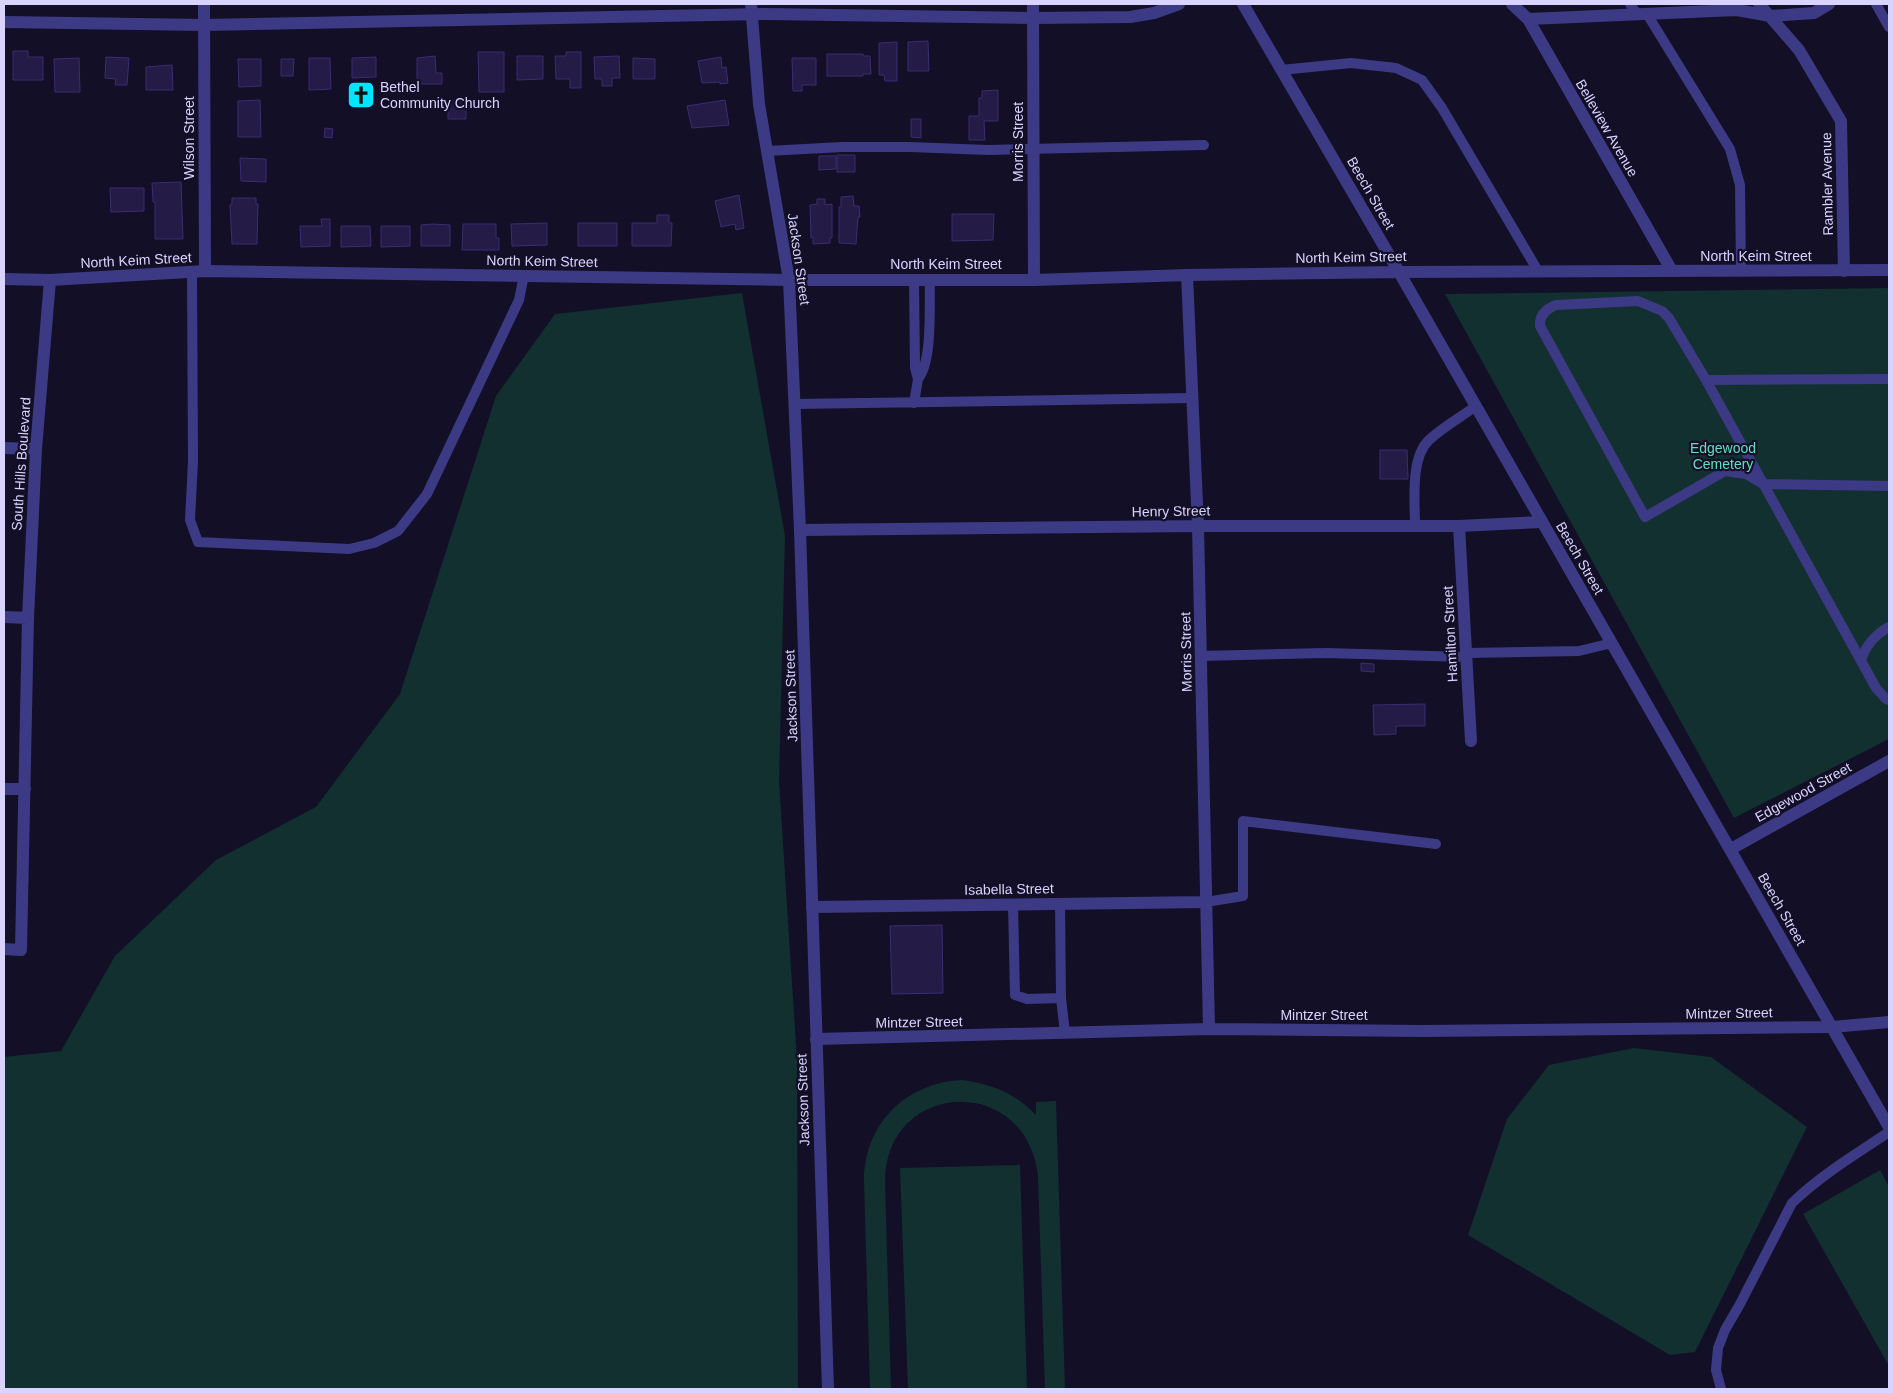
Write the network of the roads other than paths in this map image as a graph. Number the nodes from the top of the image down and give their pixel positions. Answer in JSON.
{"nodes":[{"id":1,"x":204,"y":4,"type":"edge"},
{"id":2,"x":1033,"y":4,"type":"edge"},
{"id":3,"x":1179,"y":4,"type":"edge"},
{"id":4,"x":1243,"y":4,"type":"edge"},
{"id":5,"x":1512,"y":4,"type":"edge"},
{"id":6,"x":1759,"y":4,"type":"edge"},
{"id":7,"x":1829,"y":4,"type":"edge"},
{"id":8,"x":1876,"y":4,"type":"edge"},
{"id":9,"x":752,"y":9,"type":"edge"},
{"id":10,"x":1638,"y":11,"type":"edge"},
{"id":11,"x":1770,"y":16,"type":"junction"},
{"id":12,"x":1032,"y":18,"type":"junction"},
{"id":13,"x":1528,"y":19,"type":"junction"},
{"id":14,"x":4,"y":22,"type":"edge"},
{"id":15,"x":204,"y":25,"type":"junction"},
{"id":16,"x":1889,"y":27,"type":"edge"},
{"id":17,"x":1282,"y":70,"type":"junction"},
{"id":18,"x":1204,"y":145,"type":"dead end"},
{"id":19,"x":1033,"y":148,"type":"junction"},
{"id":20,"x":766,"y":151,"type":"junction"},
{"id":21,"x":1889,"y":270,"type":"edge"},
{"id":22,"x":205,"y":271,"type":"junction"},
{"id":23,"x":1538,"y":271,"type":"junction"},
{"id":24,"x":1672,"y":271,"type":"junction"},
{"id":25,"x":1741,"y":271,"type":"junction"},
{"id":26,"x":1844,"y":271,"type":"junction"},
{"id":27,"x":192,"y":272,"type":"junction"},
{"id":28,"x":1399,"y":272,"type":"junction"},
{"id":29,"x":524,"y":275,"type":"junction"},
{"id":30,"x":1187,"y":275,"type":"junction"},
{"id":31,"x":4,"y":279,"type":"edge"},
{"id":32,"x":914,"y":279,"type":"junction"},
{"id":33,"x":930,"y":279,"type":"junction"},
{"id":34,"x":50,"y":280,"type":"junction"},
{"id":35,"x":789,"y":280,"type":"junction"},
{"id":36,"x":1034,"y":280,"type":"junction"},
{"id":37,"x":918,"y":379,"type":"junction"},
{"id":38,"x":1706,"y":380,"type":"junction"},
{"id":39,"x":1889,"y":380,"type":"edge"},
{"id":40,"x":1193,"y":398,"type":"junction"},
{"id":41,"x":914,"y":403,"type":"junction"},
{"id":42,"x":795,"y":404,"type":"junction"},
{"id":43,"x":1476,"y":406,"type":"junction"},
{"id":44,"x":4,"y":448,"type":"edge"},
{"id":45,"x":36,"y":449,"type":"junction"},
{"id":46,"x":1763,"y":484,"type":"junction"},
{"id":47,"x":1889,"y":486,"type":"edge"},
{"id":48,"x":1542,"y":522,"type":"junction"},
{"id":49,"x":1198,"y":526,"type":"junction"},
{"id":50,"x":1415,"y":526,"type":"junction"},
{"id":51,"x":1458,"y":526,"type":"junction"},
{"id":52,"x":800,"y":530,"type":"junction"},
{"id":53,"x":4,"y":617,"type":"edge"},
{"id":54,"x":28,"y":618,"type":"junction"},
{"id":55,"x":1889,"y":627,"type":"edge"},
{"id":56,"x":1612,"y":643,"type":"junction"},
{"id":57,"x":1466,"y":655,"type":"junction"},
{"id":58,"x":1201,"y":656,"type":"junction"},
{"id":59,"x":1861,"y":661,"type":"junction"},
{"id":60,"x":1889,"y":700,"type":"edge"},
{"id":61,"x":1471,"y":741,"type":"dead end"},
{"id":62,"x":1889,"y":762,"type":"edge"},
{"id":63,"x":4,"y":789,"type":"edge"},
{"id":64,"x":25,"y":789,"type":"junction"},
{"id":65,"x":1436,"y":844,"type":"dead end"},
{"id":66,"x":1731,"y":849,"type":"junction"},
{"id":67,"x":1206,"y":902,"type":"junction"},
{"id":68,"x":1013,"y":904,"type":"junction"},
{"id":69,"x":1060,"y":904,"type":"junction"},
{"id":70,"x":812,"y":907,"type":"junction"},
{"id":71,"x":4,"y":949,"type":"edge"},
{"id":72,"x":1061,"y":998,"type":"junction"},
{"id":73,"x":1889,"y":1022,"type":"edge"},
{"id":74,"x":1832,"y":1027,"type":"junction"},
{"id":75,"x":1209,"y":1030,"type":"junction"},
{"id":76,"x":1065,"y":1033,"type":"junction"},
{"id":77,"x":816,"y":1039,"type":"junction"},
{"id":78,"x":1889,"y":1127,"type":"edge"},
{"id":79,"x":1889,"y":1132,"type":"edge"},
{"id":80,"x":828,"y":1389,"type":"edge"},
{"id":81,"x":1721,"y":1389,"type":"edge"}],
"edges":[{"from":1,"to":15,"type":"street","name":"Wilson Street"},
{"from":2,"to":12,"type":"street","name":"Morris Street"},
{"from":3,"to":12,"type":"street"},
{"from":4,"to":17,"type":"street","name":"Beech Street"},
{"from":5,"to":13,"type":"street","name":"Belleview Avenue"},
{"from":6,"to":11,"type":"street","name":"Rambler Avenue"},
{"from":7,"to":11,"type":"street"},
{"from":8,"to":16,"type":"lane"},
{"from":9,"to":12,"type":"street"},
{"from":9,"to":15,"type":"street"},
{"from":9,"to":20,"type":"street","name":"Jackson Street"},
{"from":10,"to":11,"type":"street"},
{"from":10,"to":13,"type":"street"},
{"from":10,"to":25,"type":"lane"},
{"from":11,"to":26,"type":"street","name":"Rambler Avenue"},
{"from":12,"to":19,"type":"street","name":"Morris Street"},
{"from":13,"to":24,"type":"street","name":"Belleview Avenue"},
{"from":14,"to":15,"type":"street"},
{"from":15,"to":22,"type":"street","name":"Wilson Street"},
{"from":17,"to":23,"type":"lane"},
{"from":17,"to":28,"type":"street","name":"Beech Street"},
{"from":18,"to":19,"type":"lane"},
{"from":19,"to":20,"type":"lane"},
{"from":19,"to":36,"type":"street","name":"Morris Street"},
{"from":20,"to":35,"type":"street","name":"Jackson Street"},
{"from":21,"to":26,"type":"street","name":"North Keim Street"},
{"from":22,"to":27,"type":"street","name":"North Keim Street"},
{"from":22,"to":29,"type":"street","name":"North Keim Street"},
{"from":23,"to":24,"type":"street","name":"North Keim Street"},
{"from":23,"to":28,"type":"street","name":"North Keim Street"},
{"from":24,"to":25,"type":"street","name":"North Keim Street"},
{"from":25,"to":26,"type":"street","name":"North Keim Street"},
{"from":27,"to":29,"type":"lane"},
{"from":27,"to":34,"type":"street","name":"North Keim Street"},
{"from":28,"to":30,"type":"street","name":"North Keim Street"},
{"from":28,"to":43,"type":"street","name":"Beech Street"},
{"from":29,"to":35,"type":"street","name":"North Keim Street"},
{"from":30,"to":36,"type":"street","name":"North Keim Street"},
{"from":30,"to":40,"type":"street","name":"Morris Street"},
{"from":31,"to":34,"type":"street","name":"North Keim Street"},
{"from":32,"to":33,"type":"street","name":"North Keim Street"},
{"from":32,"to":35,"type":"street","name":"North Keim Street"},
{"from":32,"to":37,"type":"lane"},
{"from":33,"to":36,"type":"street","name":"North Keim Street"},
{"from":33,"to":37,"type":"lane"},
{"from":34,"to":45,"type":"street","name":"South Hills Boulevard"},
{"from":35,"to":42,"type":"street","name":"Jackson Street"},
{"from":37,"to":41,"type":"lane"},
{"from":38,"to":39,"type":"lane"},
{"from":38,"to":46,"type":"lane"},
{"from":38,"to":46,"type":"lane"},
{"from":40,"to":41,"type":"lane"},
{"from":40,"to":49,"type":"street","name":"Morris Street"},
{"from":41,"to":42,"type":"lane"},
{"from":42,"to":52,"type":"street","name":"Jackson Street"},
{"from":43,"to":48,"type":"street","name":"Beech Street"},
{"from":43,"to":50,"type":"lane"},
{"from":44,"to":45,"type":"street"},
{"from":45,"to":54,"type":"street","name":"South Hills Boulevard"},
{"from":46,"to":47,"type":"lane"},
{"from":46,"to":59,"type":"lane"},
{"from":48,"to":51,"type":"street","name":"Henry Street"},
{"from":48,"to":56,"type":"street","name":"Beech Street"},
{"from":49,"to":50,"type":"street","name":"Henry Street"},
{"from":49,"to":52,"type":"street","name":"Henry Street"},
{"from":49,"to":58,"type":"street","name":"Morris Street"},
{"from":50,"to":51,"type":"street","name":"Henry Street"},
{"from":51,"to":57,"type":"street","name":"Hamilton Street"},
{"from":52,"to":70,"type":"street","name":"Jackson Street"},
{"from":53,"to":54,"type":"street"},
{"from":54,"to":64,"type":"street","name":"South Hills Boulevard"},
{"from":55,"to":59,"type":"lane"},
{"from":56,"to":57,"type":"lane"},
{"from":56,"to":66,"type":"street","name":"Beech Street"},
{"from":57,"to":58,"type":"lane"},
{"from":57,"to":61,"type":"street","name":"Hamilton Street"},
{"from":58,"to":67,"type":"street","name":"Morris Street"},
{"from":59,"to":60,"type":"lane"},
{"from":62,"to":66,"type":"street","name":"Edgewood Street"},
{"from":63,"to":64,"type":"street"},
{"from":64,"to":71,"type":"street","name":"South Hills Boulevard"},
{"from":65,"to":67,"type":"lane"},
{"from":66,"to":74,"type":"street","name":"Beech Street"},
{"from":67,"to":69,"type":"street","name":"Isabella Street"},
{"from":67,"to":75,"type":"street","name":"Morris Street"},
{"from":68,"to":69,"type":"street","name":"Isabella Street"},
{"from":68,"to":70,"type":"street","name":"Isabella Street"},
{"from":68,"to":72,"type":"lane"},
{"from":69,"to":72,"type":"lane"},
{"from":70,"to":77,"type":"street","name":"Jackson Street"},
{"from":72,"to":76,"type":"lane"},
{"from":73,"to":74,"type":"street","name":"Mintzer Street"},
{"from":74,"to":75,"type":"street","name":"Mintzer Street"},
{"from":74,"to":78,"type":"street","name":"Beech Street"},
{"from":75,"to":76,"type":"street","name":"Mintzer Street"},
{"from":76,"to":77,"type":"street","name":"Mintzer Street"},
{"from":77,"to":80,"type":"street","name":"Jackson Street"},
{"from":79,"to":81,"type":"lane"}]}
